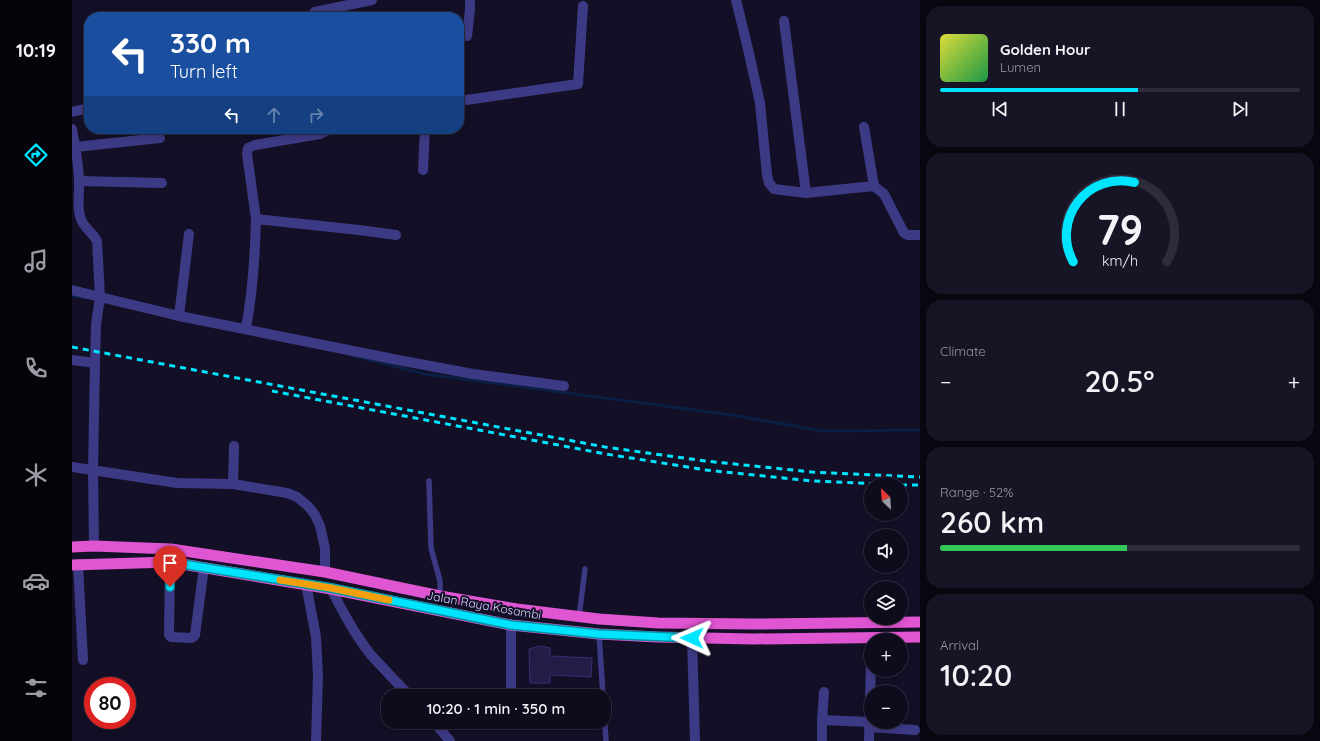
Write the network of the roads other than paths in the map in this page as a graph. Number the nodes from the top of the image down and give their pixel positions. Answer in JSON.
{"nodes":[{"id":1,"x":372,"y":0,"type":"edge"},
{"id":2,"x":470,"y":0,"type":"edge"},
{"id":3,"x":736,"y":0,"type":"edge"},
{"id":4,"x":583,"y":6,"type":"dead end"},
{"id":5,"x":315,"y":12,"type":"edge"},
{"id":6,"x":784,"y":21,"type":"dead end"},
{"id":7,"x":467,"y":36,"type":"dead end"},
{"id":8,"x":464,"y":100,"type":"edge"},
{"id":9,"x":84,"y":109,"type":"edge"},
{"id":10,"x":72,"y":112,"type":"edge"},
{"id":11,"x":864,"y":127,"type":"dead end"},
{"id":12,"x":72,"y":129,"type":"edge"},
{"id":13,"x":320,"y":134,"type":"edge"},
{"id":14,"x":425,"y":134,"type":"edge"},
{"id":15,"x":160,"y":138,"type":"dead end"},
{"id":16,"x":75,"y":146,"type":"junction"},
{"id":17,"x":423,"y":170,"type":"dead end"},
{"id":18,"x":79,"y":181,"type":"junction"},
{"id":19,"x":162,"y":183,"type":"dead end"},
{"id":20,"x":874,"y":186,"type":"junction"},
{"id":21,"x":806,"y":193,"type":"junction"},
{"id":22,"x":256,"y":219,"type":"junction"},
{"id":23,"x":189,"y":234,"type":"dead end"},
{"id":24,"x":396,"y":235,"type":"dead end"},
{"id":25,"x":920,"y":235,"type":"edge"},
{"id":26,"x":72,"y":290,"type":"edge"},
{"id":27,"x":100,"y":299,"type":"junction"},
{"id":28,"x":179,"y":316,"type":"junction"},
{"id":29,"x":246,"y":328,"type":"junction"},
{"id":30,"x":72,"y":360,"type":"edge"},
{"id":31,"x":95,"y":364,"type":"junction"},
{"id":32,"x":564,"y":386,"type":"dead end"},
{"id":33,"x":234,"y":446,"type":"dead end"},
{"id":34,"x":72,"y":467,"type":"edge"},
{"id":35,"x":93,"y":470,"type":"junction"},
{"id":36,"x":429,"y":480,"type":"dead end"},
{"id":37,"x":233,"y":484,"type":"junction"},
{"id":38,"x":94,"y":546,"type":"junction"},
{"id":39,"x":72,"y":547,"type":"edge"},
{"id":40,"x":170,"y":562,"type":"junction"},
{"id":41,"x":75,"y":565,"type":"edge"},
{"id":42,"x":204,"y":567,"type":"junction"},
{"id":43,"x":585,"y":569,"type":"dead end"},
{"id":44,"x":326,"y":572,"type":"junction"},
{"id":45,"x":306,"y":584,"type":"junction"},
{"id":46,"x":331,"y":588,"type":"junction"},
{"id":47,"x":440,"y":596,"type":"junction"},
{"id":48,"x":579,"y":617,"type":"junction"},
{"id":49,"x":920,"y":622,"type":"edge"},
{"id":50,"x":511,"y":625,"type":"junction"},
{"id":51,"x":599,"y":634,"type":"junction"},
{"id":52,"x":920,"y":637,"type":"edge"},
{"id":53,"x":692,"y":638,"type":"junction"},
{"id":54,"x":908,"y":638,"type":"edge"},
{"id":55,"x":864,"y":639,"type":"edge"},
{"id":56,"x":83,"y":660,"type":"dead end"},
{"id":57,"x":404,"y":689,"type":"edge"},
{"id":58,"x":511,"y":689,"type":"edge"},
{"id":59,"x":603,"y":689,"type":"edge"},
{"id":60,"x":824,"y":692,"type":"dead end"},
{"id":61,"x":822,"y":720,"type":"junction"},
{"id":62,"x":864,"y":724,"type":"edge"},
{"id":63,"x":440,"y":729,"type":"edge"},
{"id":64,"x":605,"y":729,"type":"edge"},
{"id":65,"x":869,"y":729,"type":"edge"},
{"id":66,"x":907,"y":729,"type":"edge"},
{"id":67,"x":915,"y":730,"type":"dead end"},
{"id":68,"x":316,"y":741,"type":"edge"},
{"id":69,"x":450,"y":741,"type":"edge"},
{"id":70,"x":606,"y":741,"type":"edge"},
{"id":71,"x":696,"y":741,"type":"edge"},
{"id":72,"x":822,"y":741,"type":"edge"},
{"id":73,"x":869,"y":741,"type":"edge"}],
"edges":[{"from":1,"to":5,"type":"street"},
{"from":2,"to":7,"type":"street"},
{"from":3,"to":21,"type":"street"},
{"from":4,"to":8,"type":"street"},
{"from":6,"to":21,"type":"street"},
{"from":9,"to":10,"type":"street"},
{"from":11,"to":20,"type":"street"},
{"from":12,"to":16,"type":"street"},
{"from":13,"to":22,"type":"street"},
{"from":14,"to":17,"type":"street"},
{"from":15,"to":16,"type":"street"},
{"from":16,"to":18,"type":"street"},
{"from":18,"to":19,"type":"street"},
{"from":18,"to":27,"type":"street"},
{"from":20,"to":21,"type":"street"},
{"from":20,"to":25,"type":"street"},
{"from":22,"to":24,"type":"street"},
{"from":22,"to":29,"type":"street"},
{"from":23,"to":28,"type":"street"},
{"from":26,"to":27,"type":"street"},
{"from":27,"to":28,"type":"street"},
{"from":27,"to":31,"type":"street"},
{"from":28,"to":29,"type":"street"},
{"from":29,"to":32,"type":"street"},
{"from":30,"to":31,"type":"street"},
{"from":31,"to":35,"type":"street"},
{"from":33,"to":37,"type":"street"},
{"from":34,"to":35,"type":"street"},
{"from":35,"to":37,"type":"street"},
{"from":35,"to":38,"type":"street"},
{"from":36,"to":47,"type":"lane"},
{"from":37,"to":44,"type":"street"},
{"from":38,"to":39,"type":"highway","name":"Jalan Raya Kosambi"},
{"from":38,"to":44,"type":"highway","name":"Jalan Raya Kosambi"},
{"from":40,"to":41,"type":"highway","name":"Jalan Raya Kosambi"},
{"from":40,"to":42,"type":"highway","name":"Jalan Raya Kosambi"},
{"from":40,"to":42,"type":"street"},
{"from":41,"to":56,"type":"street"},
{"from":42,"to":45,"type":"highway","name":"Jalan Raya Kosambi"},
{"from":43,"to":48,"type":"lane"},
{"from":44,"to":47,"type":"highway","name":"Jalan Raya Kosambi"},
{"from":45,"to":46,"type":"highway","name":"Jalan Raya Kosambi"},
{"from":45,"to":68,"type":"street"},
{"from":46,"to":50,"type":"highway","name":"Jalan Raya Kosambi"},
{"from":46,"to":57,"type":"street"},
{"from":47,"to":48,"type":"highway","name":"Jalan Raya Kosambi"},
{"from":48,"to":49,"type":"highway","name":"Jalan Raya Kosambi"},
{"from":50,"to":51,"type":"highway","name":"Jalan Raya Kosambi"},
{"from":50,"to":58,"type":"street"},
{"from":51,"to":53,"type":"highway","name":"Jalan Raya Kosambi"},
{"from":51,"to":59,"type":"lane"},
{"from":52,"to":54,"type":"highway","name":"Jalan Raya Kosambi"},
{"from":53,"to":55,"type":"highway","name":"Jalan Raya Kosambi"},
{"from":53,"to":71,"type":"street"},
{"from":60,"to":61,"type":"street"},
{"from":61,"to":62,"type":"street"},
{"from":61,"to":72,"type":"street"},
{"from":63,"to":69,"type":"street"},
{"from":64,"to":70,"type":"lane"},
{"from":65,"to":73,"type":"street"},
{"from":66,"to":67,"type":"street"}]}
